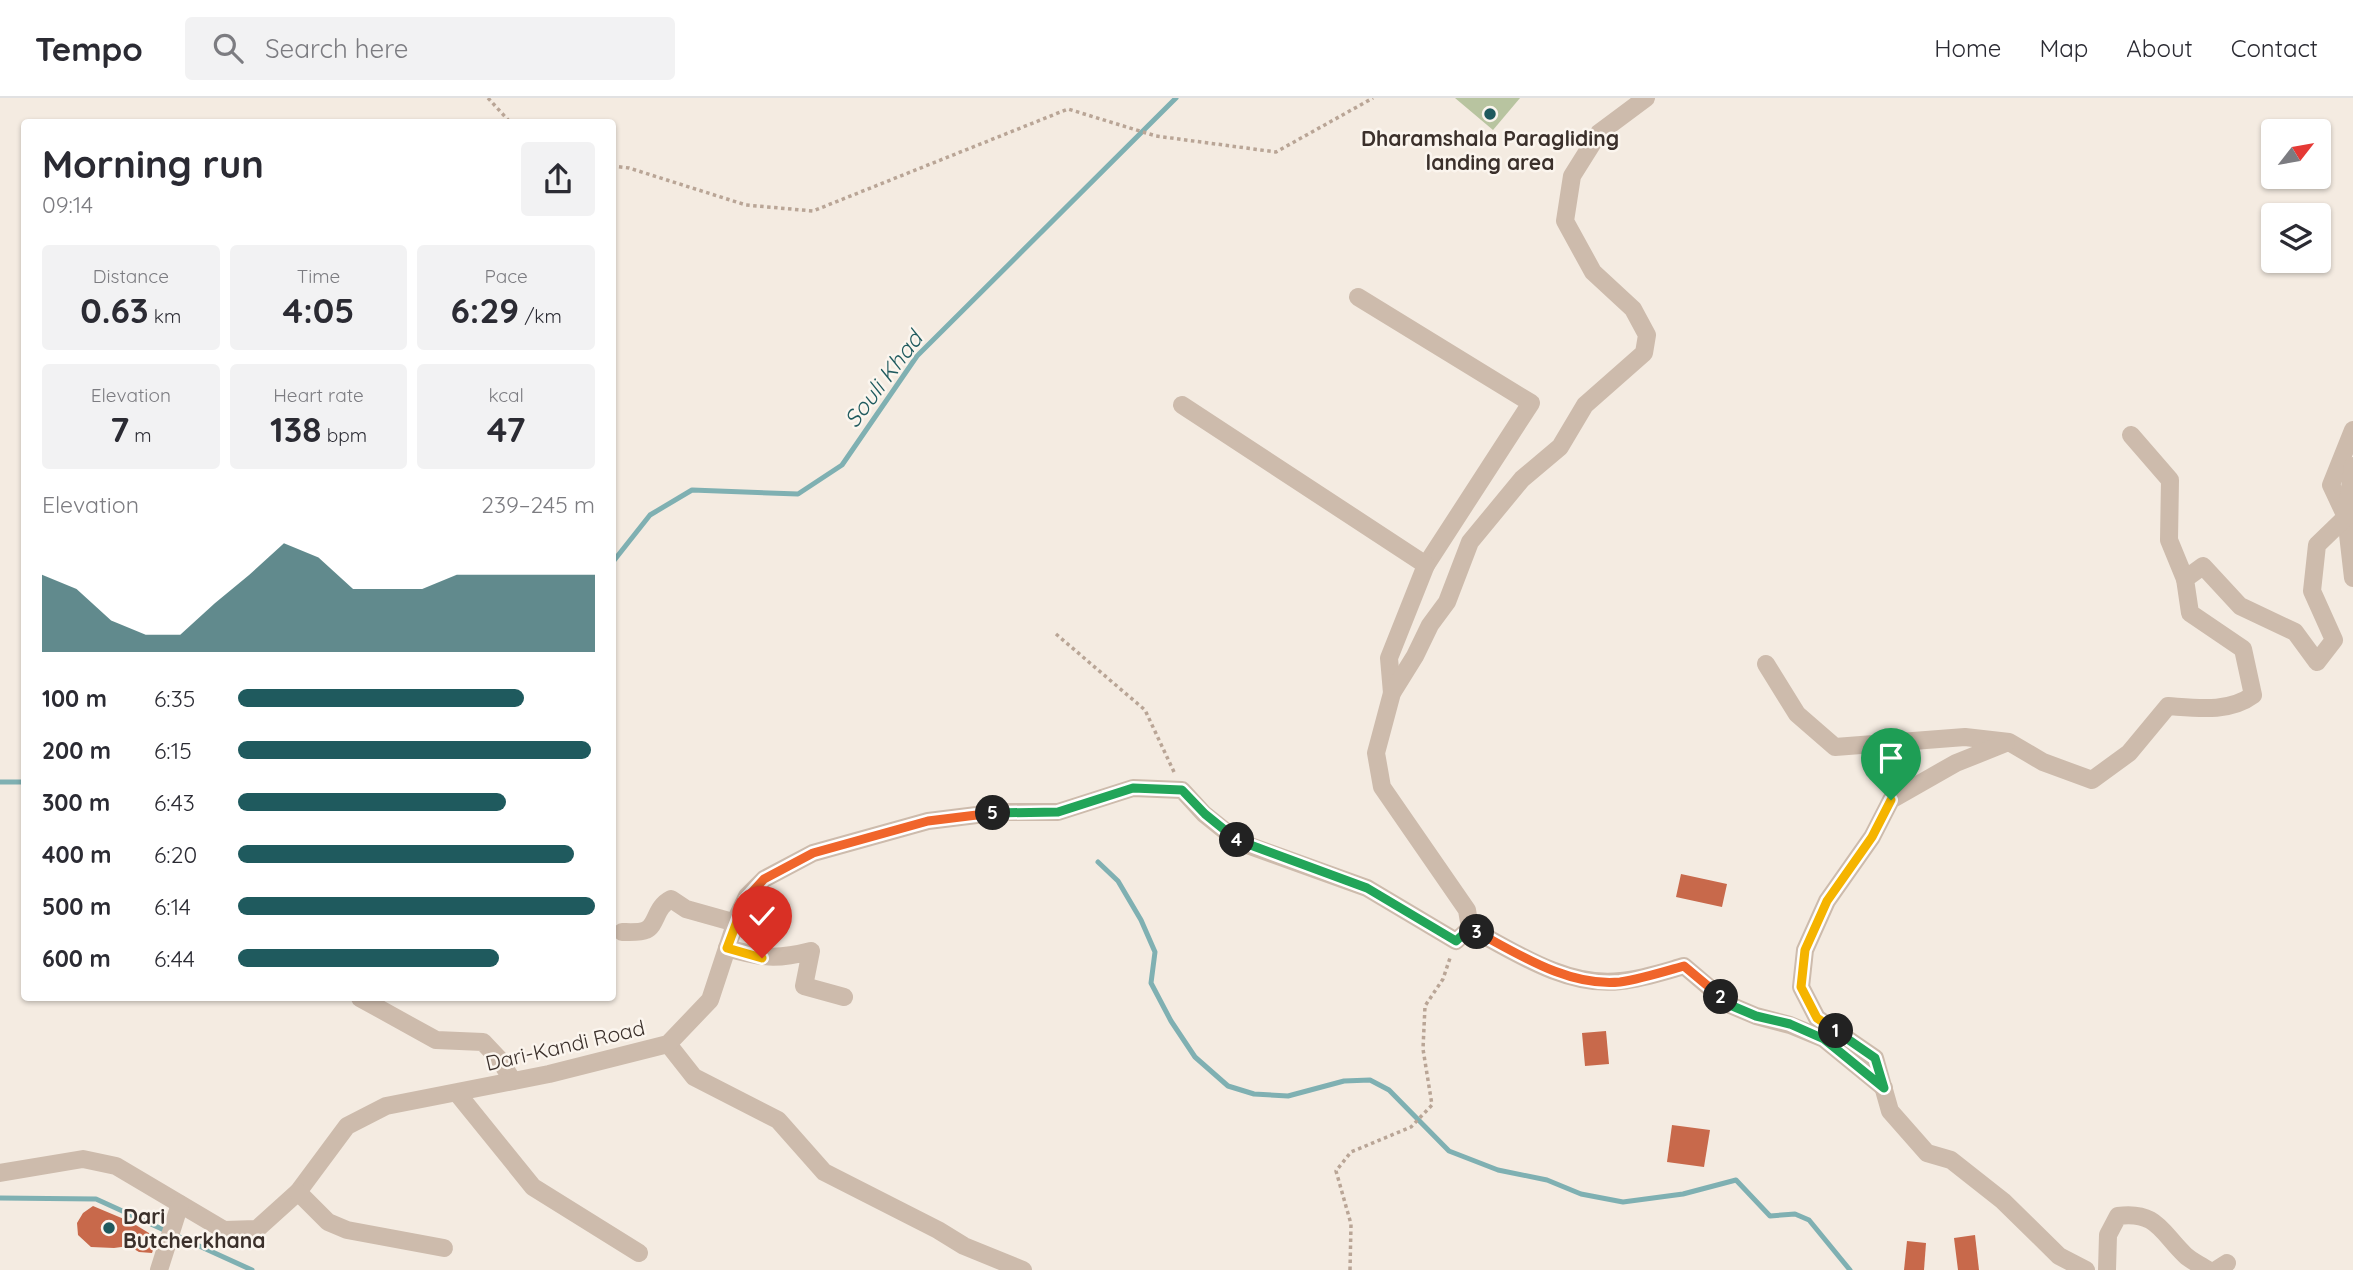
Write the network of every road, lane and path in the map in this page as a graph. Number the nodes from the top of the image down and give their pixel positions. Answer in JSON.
{"nodes":[{"id":1,"x":488,"y":98,"type":"edge"},
{"id":2,"x":1373,"y":98,"type":"edge"},
{"id":3,"x":1646,"y":98,"type":"edge"},
{"id":4,"x":507,"y":119,"type":"edge"},
{"id":5,"x":616,"y":166,"type":"edge"},
{"id":6,"x":1358,"y":297,"type":"dead end"},
{"id":7,"x":1182,"y":405,"type":"dead end"},
{"id":8,"x":2353,"y":430,"type":"edge"},
{"id":9,"x":2131,"y":435,"type":"dead end"},
{"id":10,"x":2353,"y":466,"type":"edge"},
{"id":11,"x":2346,"y":517,"type":"junction"},
{"id":12,"x":1426,"y":565,"type":"junction"},
{"id":13,"x":2353,"y":578,"type":"edge"},
{"id":14,"x":2185,"y":579,"type":"junction"},
{"id":15,"x":1056,"y":634,"type":"dead end"},
{"id":16,"x":1766,"y":664,"type":"dead end"},
{"id":17,"x":1392,"y":694,"type":"junction"},
{"id":18,"x":2009,"y":742,"type":"junction"},
{"id":19,"x":1182,"y":790,"type":"junction"},
{"id":20,"x":736,"y":923,"type":"junction"},
{"id":21,"x":1470,"y":928,"type":"junction"},
{"id":22,"x":622,"y":933,"type":"dead end"},
{"id":23,"x":1456,"y":941,"type":"junction"},
{"id":24,"x":727,"y":948,"type":"junction"},
{"id":25,"x":844,"y":997,"type":"dead end"},
{"id":26,"x":365,"y":1001,"type":"edge"},
{"id":27,"x":668,"y":1044,"type":"junction"},
{"id":28,"x":513,"y":1081,"type":"junction"},
{"id":29,"x":1884,"y":1088,"type":"junction"},
{"id":30,"x":457,"y":1093,"type":"junction"},
{"id":31,"x":0,"y":1173,"type":"edge"},
{"id":32,"x":298,"y":1192,"type":"junction"},
{"id":33,"x":180,"y":1204,"type":"junction"},
{"id":34,"x":444,"y":1248,"type":"dead end"},
{"id":35,"x":639,"y":1253,"type":"dead end"},
{"id":36,"x":159,"y":1270,"type":"edge"},
{"id":37,"x":1023,"y":1270,"type":"edge"},
{"id":38,"x":1350,"y":1270,"type":"edge"},
{"id":39,"x":2086,"y":1270,"type":"edge"},
{"id":40,"x":2107,"y":1270,"type":"edge"},
{"id":41,"x":2208,"y":1270,"type":"edge"}],
"edges":[{"from":1,"to":4,"type":"path"},
{"from":2,"to":5,"type":"path"},
{"from":3,"to":17,"type":"street"},
{"from":6,"to":12,"type":"street"},
{"from":7,"to":12,"type":"street"},
{"from":8,"to":11,"type":"street"},
{"from":9,"to":14,"type":"street"},
{"from":10,"to":11,"type":"street"},
{"from":11,"to":13,"type":"street"},
{"from":11,"to":14,"type":"street"},
{"from":12,"to":17,"type":"street"},
{"from":14,"to":18,"type":"street"},
{"from":15,"to":19,"type":"path"},
{"from":16,"to":18,"type":"street"},
{"from":17,"to":21,"type":"street"},
{"from":18,"to":29,"type":"street"},
{"from":19,"to":20,"type":"street","name":"Dari-Kandi Road"},
{"from":19,"to":23,"type":"street"},
{"from":20,"to":22,"type":"street"},
{"from":20,"to":24,"type":"street","name":"Dari-Kandi Road"},
{"from":21,"to":23,"type":"street"},
{"from":21,"to":29,"type":"street"},
{"from":23,"to":38,"type":"path"},
{"from":24,"to":25,"type":"street"},
{"from":24,"to":27,"type":"street","name":"Dari-Kandi Road"},
{"from":26,"to":28,"type":"street"},
{"from":27,"to":28,"type":"street","name":"Dari-Kandi Road"},
{"from":27,"to":37,"type":"street"},
{"from":28,"to":30,"type":"street","name":"Dari-Kandi Road"},
{"from":29,"to":39,"type":"street"},
{"from":30,"to":32,"type":"street","name":"Dari-Kandi Road"},
{"from":30,"to":35,"type":"street"},
{"from":31,"to":33,"type":"street","name":"Dari-Kandi Road"},
{"from":32,"to":33,"type":"street","name":"Dari-Kandi Road"},
{"from":32,"to":34,"type":"street"},
{"from":33,"to":36,"type":"street"},
{"from":40,"to":41,"type":"street"}]}
